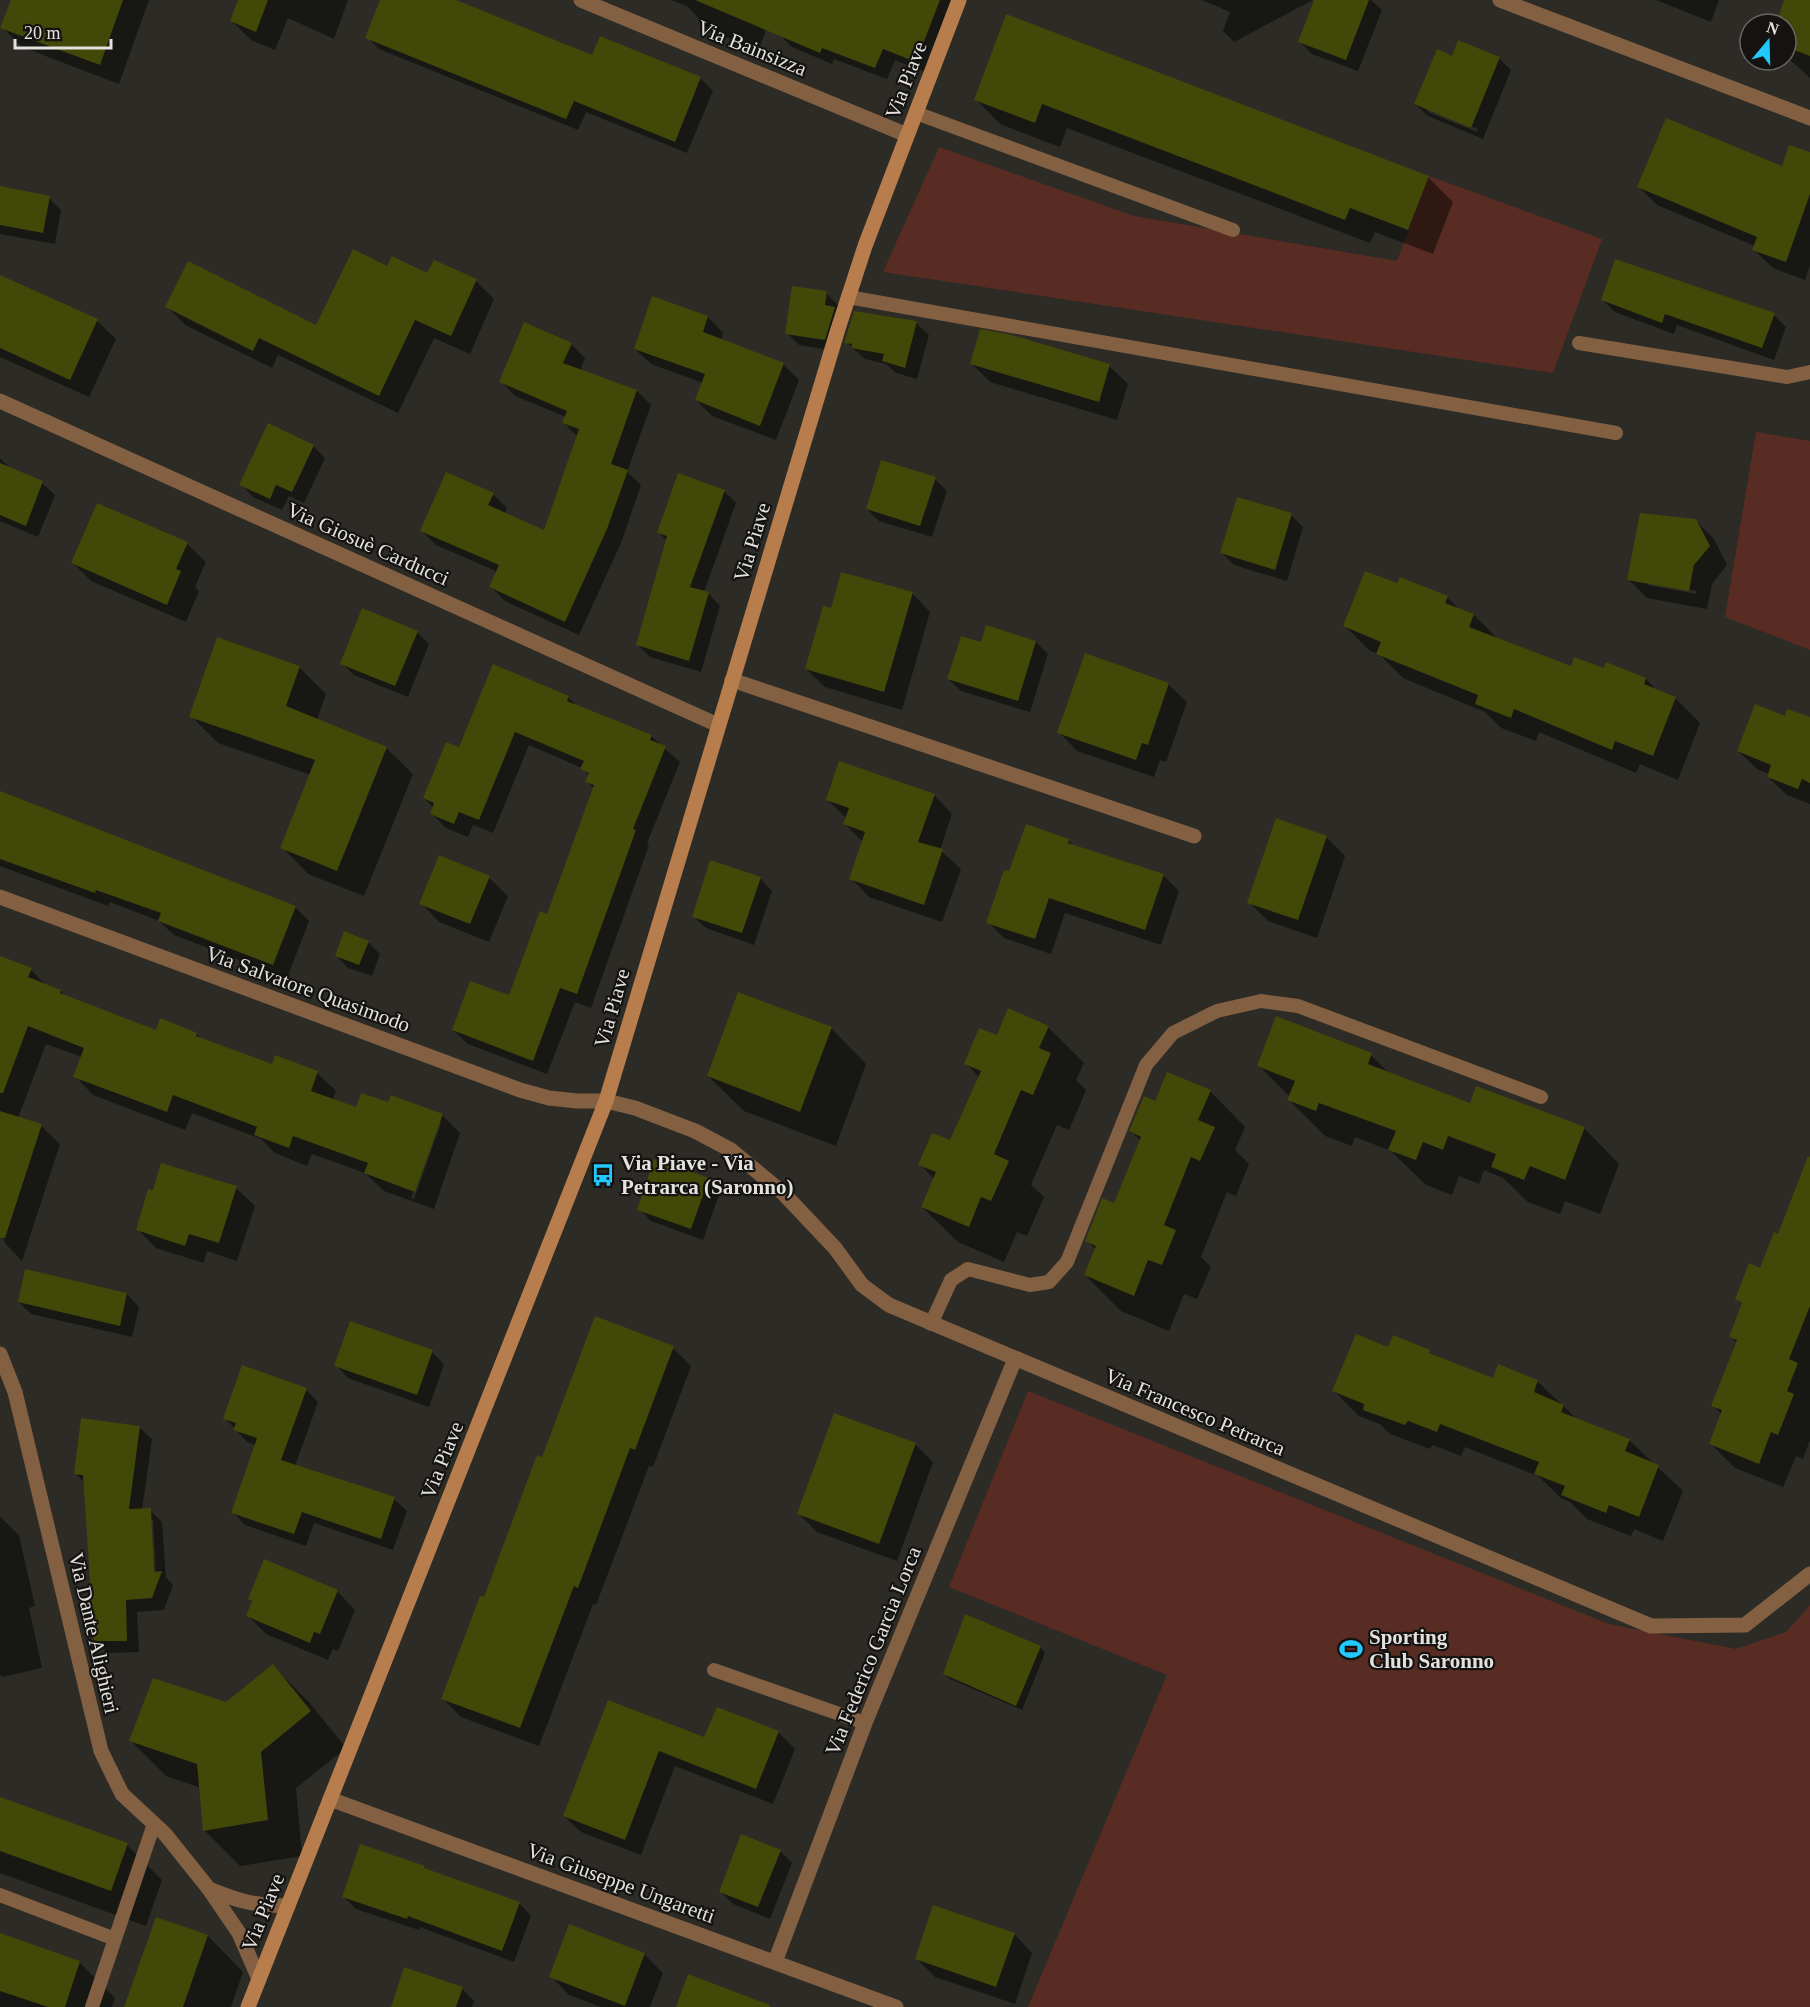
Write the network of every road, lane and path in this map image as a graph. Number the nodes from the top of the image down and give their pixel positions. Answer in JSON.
{"nodes":[{"id":1,"x":581,"y":0,"type":"edge"},
{"id":2,"x":958,"y":0,"type":"edge"},
{"id":3,"x":1500,"y":0,"type":"edge"},
{"id":4,"x":916,"y":113,"type":"junction"},
{"id":5,"x":1810,"y":118,"type":"edge"},
{"id":6,"x":908,"y":135,"type":"junction"},
{"id":7,"x":1233,"y":230,"type":"dead end"},
{"id":8,"x":849,"y":297,"type":"junction"},
{"id":9,"x":1580,"y":343,"type":"dead end"},
{"id":10,"x":1810,"y":372,"type":"edge"},
{"id":11,"x":0,"y":401,"type":"edge"},
{"id":12,"x":1616,"y":432,"type":"dead end"},
{"id":13,"x":732,"y":680,"type":"junction"},
{"id":14,"x":718,"y":725,"type":"junction"},
{"id":15,"x":1194,"y":836,"type":"dead end"},
{"id":16,"x":0,"y":897,"type":"edge"},
{"id":17,"x":1541,"y":1097,"type":"dead end"},
{"id":18,"x":606,"y":1101,"type":"junction"},
{"id":19,"x":931,"y":1324,"type":"junction"},
{"id":20,"x":0,"y":1354,"type":"edge"},
{"id":21,"x":1015,"y":1359,"type":"junction"},
{"id":22,"x":1810,"y":1574,"type":"edge"},
{"id":23,"x":714,"y":1670,"type":"dead end"},
{"id":24,"x":865,"y":1723,"type":"junction"},
{"id":25,"x":330,"y":1799,"type":"junction"},
{"id":26,"x":154,"y":1824,"type":"junction"},
{"id":27,"x":209,"y":1890,"type":"junction"},
{"id":28,"x":0,"y":1895,"type":"edge"},
{"id":29,"x":288,"y":1906,"type":"junction"},
{"id":30,"x":115,"y":1939,"type":"junction"},
{"id":31,"x":775,"y":1962,"type":"junction"},
{"id":32,"x":259,"y":1978,"type":"junction"},
{"id":33,"x":92,"y":2007,"type":"edge"},
{"id":34,"x":248,"y":2007,"type":"edge"},
{"id":35,"x":896,"y":2007,"type":"edge"}],
"edges":[{"from":1,"to":6,"type":"street","name":"Via Bainsizza"},
{"from":2,"to":4,"type":"street","name":"Via Piave"},
{"from":3,"to":5,"type":"street"},
{"from":4,"to":6,"type":"street","name":"Via Piave"},
{"from":4,"to":7,"type":"lane"},
{"from":6,"to":8,"type":"street","name":"Via Piave"},
{"from":8,"to":12,"type":"lane"},
{"from":8,"to":13,"type":"street","name":"Via Piave"},
{"from":9,"to":10,"type":"lane"},
{"from":11,"to":14,"type":"street","name":"Via Giosuè Carducci"},
{"from":13,"to":14,"type":"street","name":"Via Piave"},
{"from":13,"to":15,"type":"street"},
{"from":14,"to":18,"type":"street","name":"Via Piave"},
{"from":16,"to":18,"type":"street","name":"Via Salvatore Quasimodo"},
{"from":17,"to":19,"type":"lane"},
{"from":18,"to":19,"type":"street","name":"Via Francesco Petrarca"},
{"from":18,"to":25,"type":"street","name":"Via Piave"},
{"from":19,"to":21,"type":"street","name":"Via Francesco Petrarca"},
{"from":20,"to":26,"type":"street","name":"Via Dante Alighieri"},
{"from":21,"to":22,"type":"street","name":"Via Francesco Petrarca"},
{"from":21,"to":24,"type":"street","name":"Via Federico Garcia Lorca"},
{"from":23,"to":24,"type":"lane"},
{"from":24,"to":31,"type":"street","name":"Via Federico Garcia Lorca"},
{"from":25,"to":29,"type":"street","name":"Via Piave"},
{"from":25,"to":31,"type":"street","name":"Via Giuseppe Ungaretti"},
{"from":26,"to":27,"type":"street","name":"Via Dante Alighieri"},
{"from":26,"to":30,"type":"lane"},
{"from":27,"to":29,"type":"street"},
{"from":27,"to":32,"type":"street","name":"Via Dante Alighieri"},
{"from":28,"to":30,"type":"lane"},
{"from":29,"to":32,"type":"street","name":"Via Piave"},
{"from":30,"to":33,"type":"lane"},
{"from":31,"to":35,"type":"street","name":"Via Giuseppe Ungaretti"},
{"from":32,"to":34,"type":"street","name":"Via Piave"}]}
